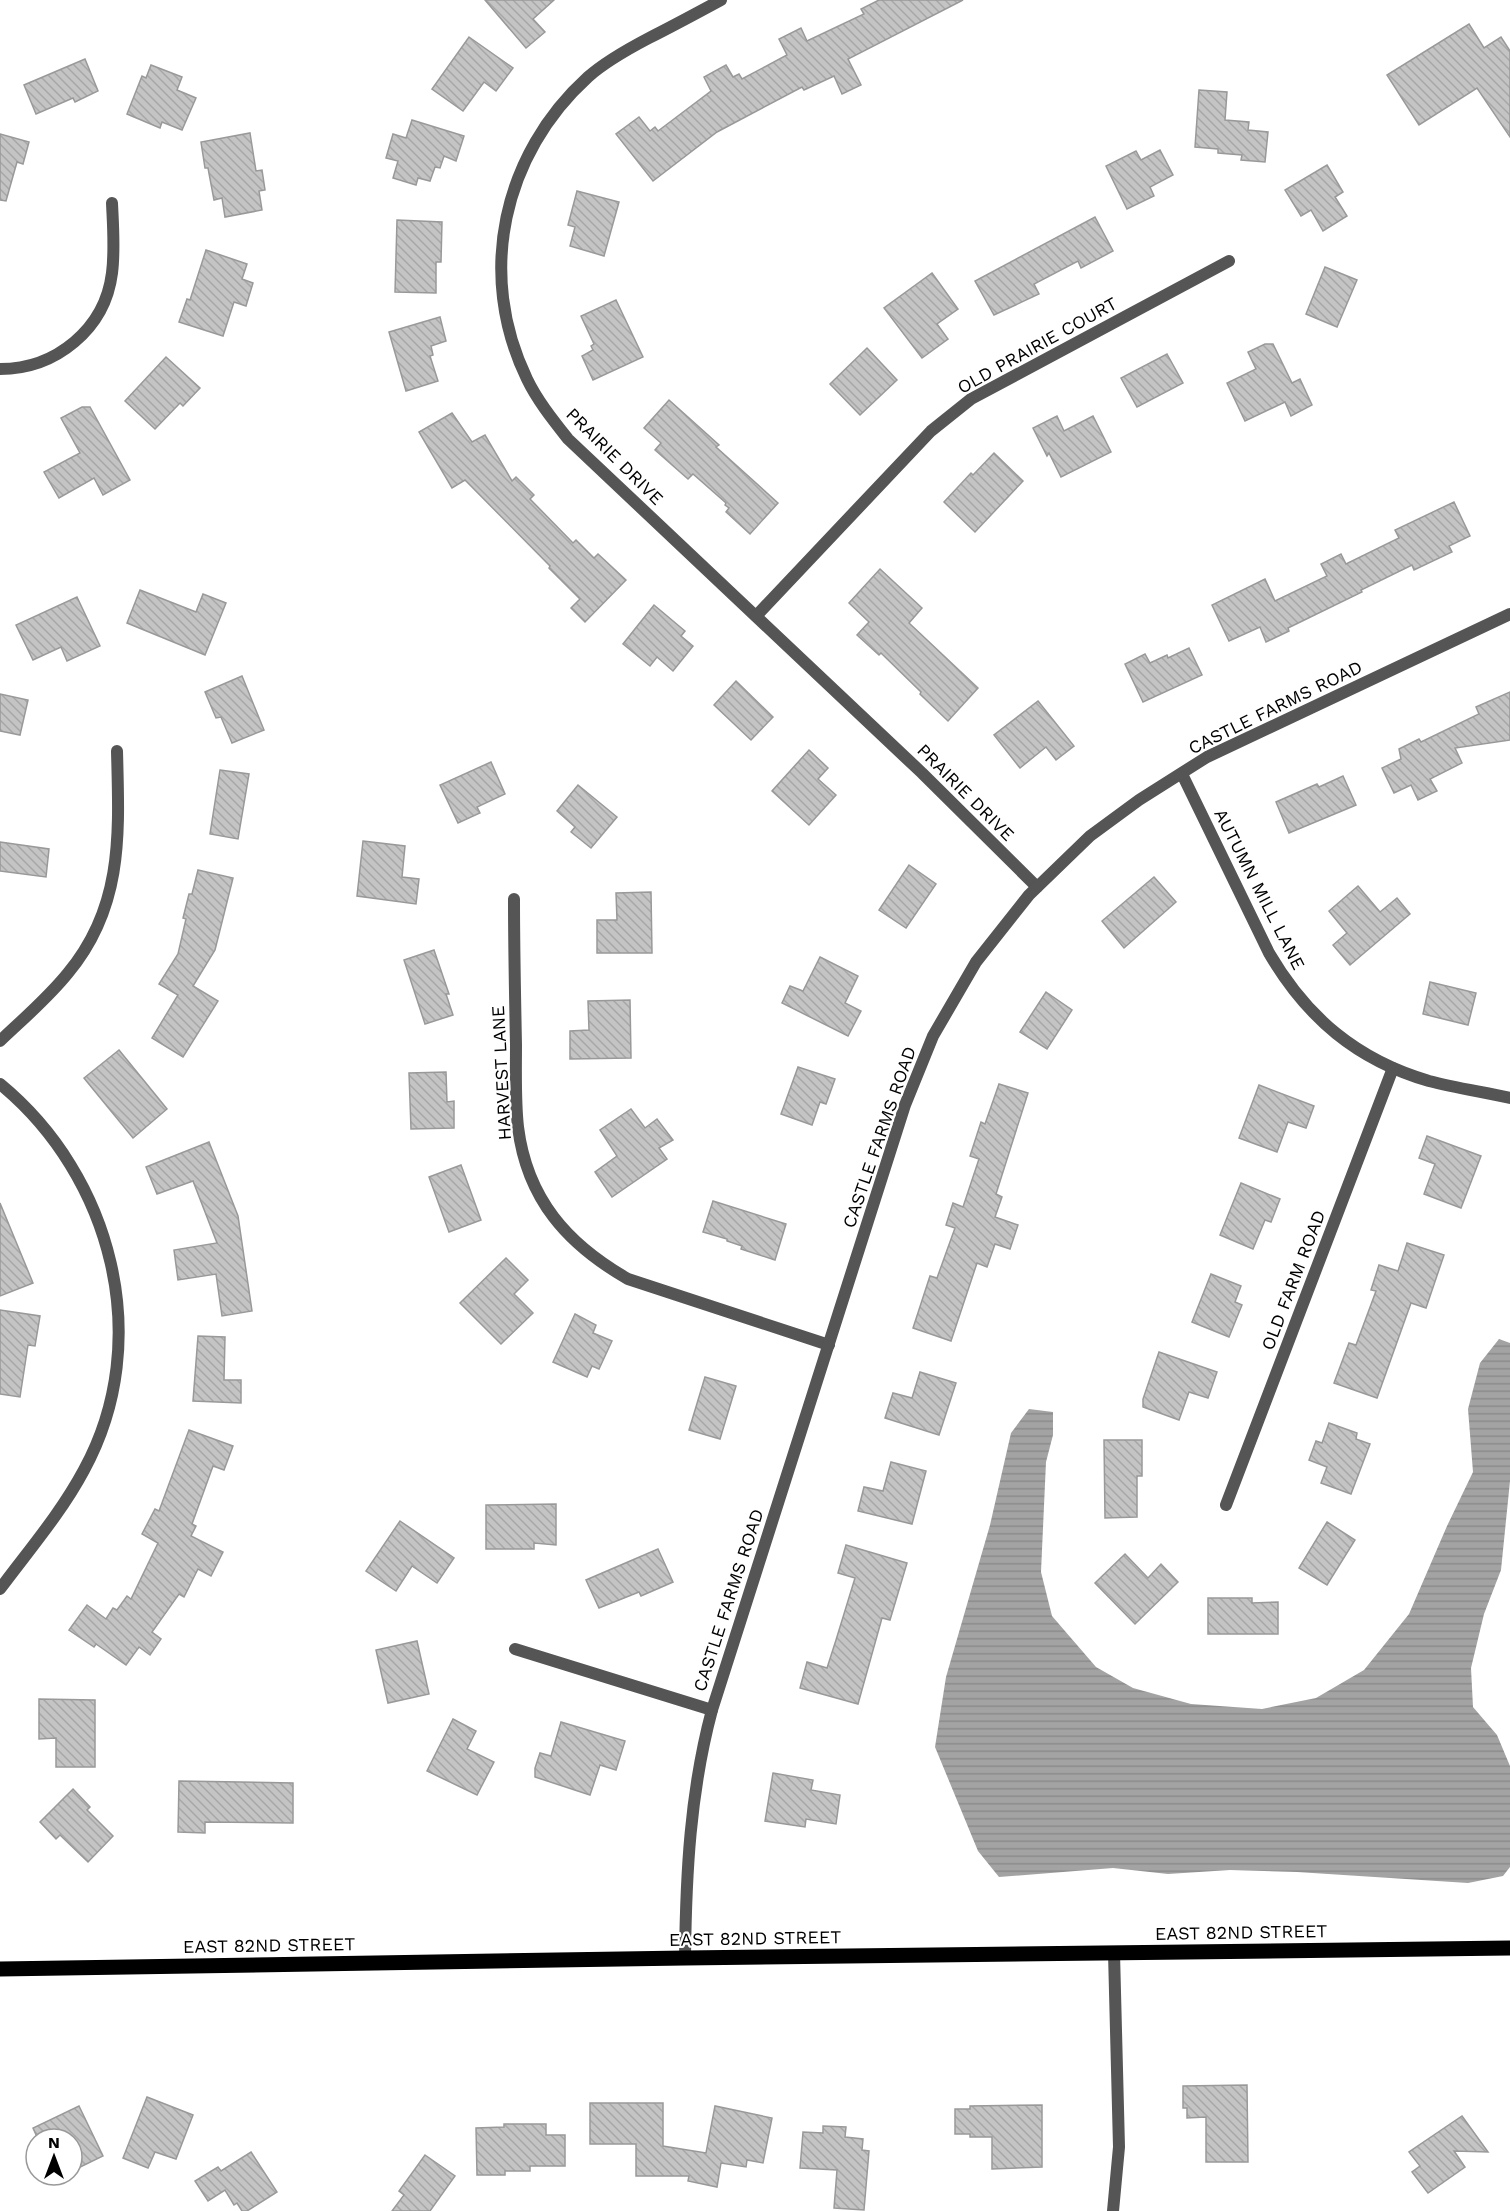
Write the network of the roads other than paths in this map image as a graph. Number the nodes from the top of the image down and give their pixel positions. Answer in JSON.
{"nodes":[{"id":1,"x":722,"y":0,"type":"edge"},
{"id":2,"x":112,"y":203,"type":"dead end"},
{"id":3,"x":1229,"y":261,"type":"dead end"},
{"id":4,"x":0,"y":369,"type":"edge"},
{"id":5,"x":1510,"y":614,"type":"edge"},
{"id":6,"x":756,"y":616,"type":"junction"},
{"id":7,"x":117,"y":751,"type":"dead end"},
{"id":8,"x":1182,"y":774,"type":"junction"},
{"id":9,"x":1037,"y":887,"type":"junction"},
{"id":10,"x":514,"y":899,"type":"dead end"},
{"id":11,"x":0,"y":1041,"type":"edge"},
{"id":12,"x":1393,"y":1068,"type":"junction"},
{"id":13,"x":0,"y":1084,"type":"edge"},
{"id":14,"x":1510,"y":1098,"type":"edge"},
{"id":15,"x":829,"y":1345,"type":"junction"},
{"id":16,"x":1226,"y":1505,"type":"dead end"},
{"id":17,"x":0,"y":1589,"type":"edge"},
{"id":18,"x":514,"y":1649,"type":"dead end"},
{"id":19,"x":712,"y":1710,"type":"junction"},
{"id":20,"x":1510,"y":1948,"type":"edge"},
{"id":21,"x":1114,"y":1953,"type":"junction"},
{"id":22,"x":685,"y":1958,"type":"junction"},
{"id":23,"x":0,"y":1970,"type":"edge"},
{"id":24,"x":1113,"y":2211,"type":"edge"}],
"edges":[{"from":1,"to":6,"type":"street","name":"PRAIRIE DRIVE"},
{"from":2,"to":4,"type":"street"},
{"from":3,"to":6,"type":"street","name":"OLD PRAIRIE COURT"},
{"from":5,"to":8,"type":"street","name":"CASTLE FARMS ROAD"},
{"from":6,"to":9,"type":"street","name":"PRAIRIE DRIVE"},
{"from":7,"to":11,"type":"street"},
{"from":8,"to":9,"type":"street","name":"CASTLE FARMS ROAD"},
{"from":8,"to":12,"type":"street","name":"AUTUMN MILL LANE"},
{"from":9,"to":15,"type":"street","name":"CASTLE FARMS ROAD"},
{"from":10,"to":15,"type":"street","name":"HARVEST LANE"},
{"from":12,"to":14,"type":"street","name":"AUTUMN MILL LANE"},
{"from":12,"to":16,"type":"street","name":"OLD FARM ROAD"},
{"from":13,"to":17,"type":"street"},
{"from":15,"to":19,"type":"street","name":"CASTLE FARMS ROAD"},
{"from":18,"to":19,"type":"street"},
{"from":19,"to":22,"type":"street","name":"CASTLE FARMS ROAD"},
{"from":20,"to":21,"type":"main road","name":"EAST 82ND STREET"},
{"from":21,"to":22,"type":"main road","name":"EAST 82ND STREET"},
{"from":21,"to":24,"type":"street"},
{"from":22,"to":23,"type":"main road","name":"EAST 82ND STREET"}]}
